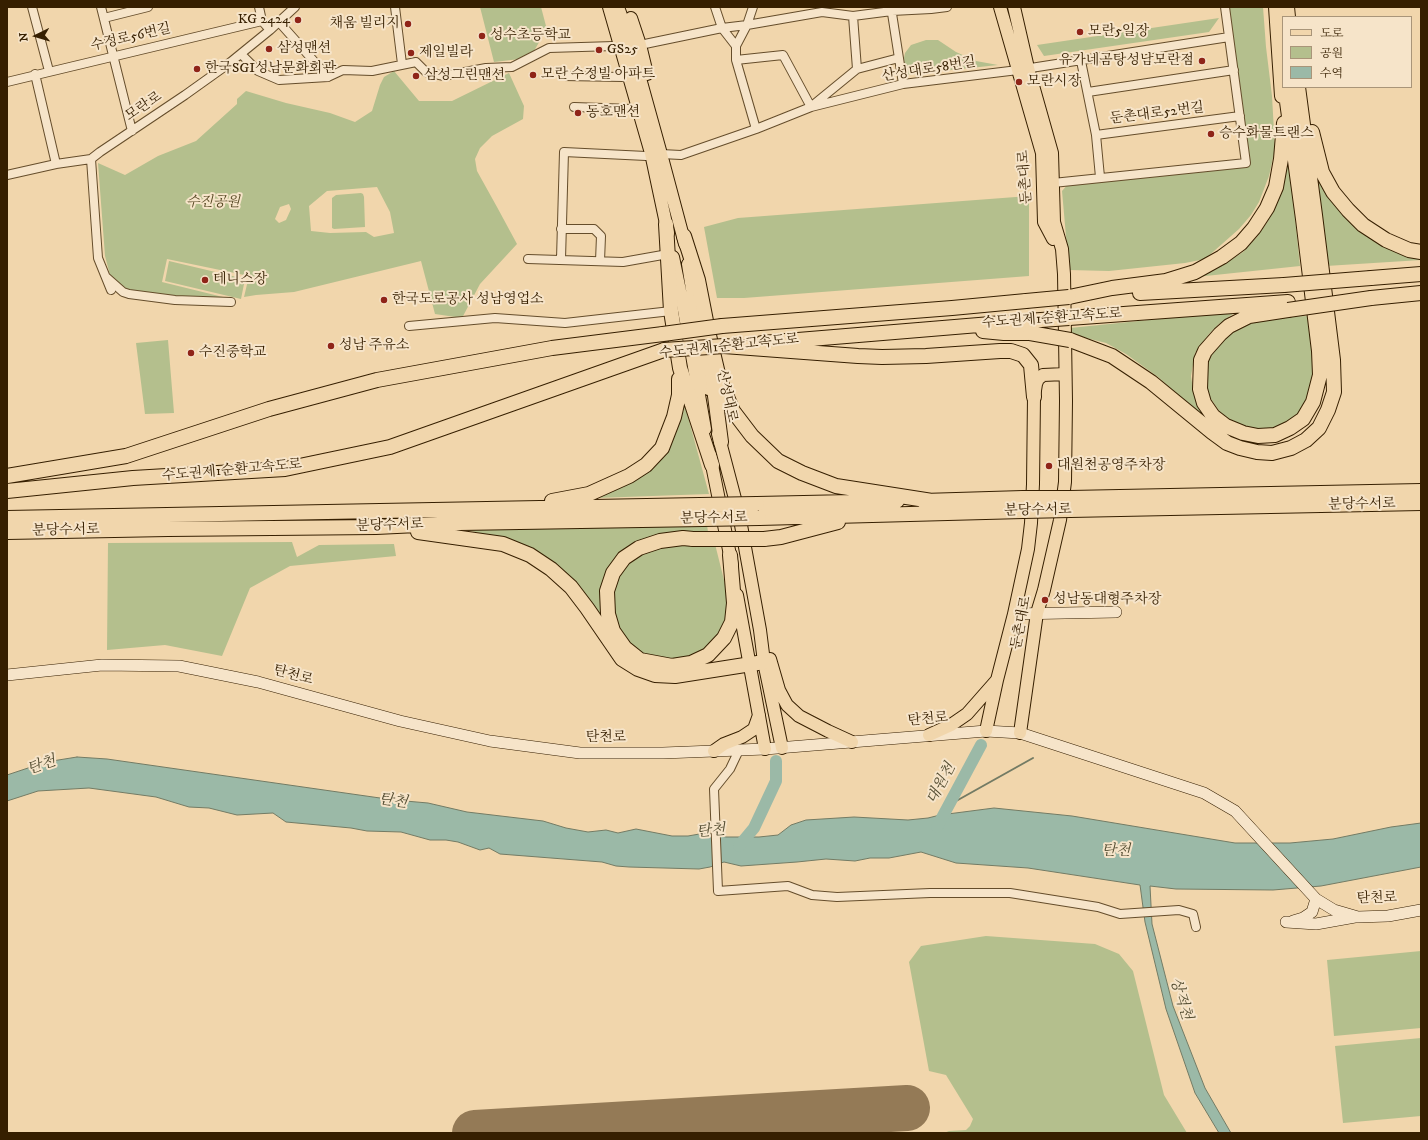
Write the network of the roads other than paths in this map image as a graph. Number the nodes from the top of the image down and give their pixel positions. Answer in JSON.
{"nodes":[{"id":1,"x":32,"y":7,"type":"edge"},
{"id":2,"x":101,"y":7,"type":"edge"},
{"id":3,"x":148,"y":7,"type":"edge"},
{"id":4,"x":259,"y":7,"type":"edge"},
{"id":5,"x":295,"y":7,"type":"edge"},
{"id":6,"x":395,"y":7,"type":"edge"},
{"id":7,"x":601,"y":7,"type":"edge"},
{"id":8,"x":609,"y":7,"type":"edge"},
{"id":9,"x":618,"y":7,"type":"edge"},
{"id":10,"x":627,"y":7,"type":"edge"},
{"id":11,"x":715,"y":7,"type":"edge"},
{"id":12,"x":753,"y":7,"type":"edge"},
{"id":13,"x":946,"y":7,"type":"edge"},
{"id":14,"x":1000,"y":7,"type":"edge"},
{"id":15,"x":1014,"y":7,"type":"edge"},
{"id":16,"x":1225,"y":7,"type":"edge"},
{"id":17,"x":1276,"y":7,"type":"edge"},
{"id":18,"x":931,"y":8,"type":"edge"},
{"id":19,"x":892,"y":9,"type":"edge"},
{"id":20,"x":822,"y":10,"type":"edge"},
{"id":21,"x":853,"y":16,"type":"junction"},
{"id":22,"x":104,"y":18,"type":"junction"},
{"id":23,"x":262,"y":21,"type":"junction"},
{"id":24,"x":278,"y":22,"type":"junction"},
{"id":25,"x":747,"y":25,"type":"junction"},
{"id":26,"x":722,"y":28,"type":"junction"},
{"id":27,"x":270,"y":30,"type":"junction"},
{"id":28,"x":1229,"y":37,"type":"junction"},
{"id":29,"x":620,"y":40,"type":"junction"},
{"id":30,"x":1279,"y":44,"type":"junction"},
{"id":31,"x":640,"y":45,"type":"junction"},
{"id":32,"x":736,"y":46,"type":"junction"},
{"id":33,"x":241,"y":54,"type":"junction"},
{"id":34,"x":113,"y":56,"type":"junction"},
{"id":35,"x":899,"y":58,"type":"junction"},
{"id":36,"x":736,"y":60,"type":"junction"},
{"id":37,"x":1081,"y":61,"type":"junction"},
{"id":38,"x":402,"y":64,"type":"junction"},
{"id":39,"x":1282,"y":66,"type":"edge"},
{"id":40,"x":857,"y":69,"type":"junction"},
{"id":41,"x":1023,"y":69,"type":"junction"},
{"id":42,"x":1234,"y":70,"type":"junction"},
{"id":43,"x":49,"y":71,"type":"junction"},
{"id":44,"x":35,"y":74,"type":"junction"},
{"id":45,"x":563,"y":76,"type":"dead end"},
{"id":46,"x":328,"y":77,"type":"junction"},
{"id":47,"x":623,"y":77,"type":"junction"},
{"id":48,"x":7,"y":82,"type":"edge"},
{"id":49,"x":903,"y":84,"type":"junction"},
{"id":50,"x":1285,"y":88,"type":"edge"},
{"id":51,"x":1298,"y":88,"type":"edge"},
{"id":52,"x":1301,"y":88,"type":"edge"},
{"id":53,"x":1088,"y":92,"type":"junction"},
{"id":54,"x":574,"y":107,"type":"dead end"},
{"id":55,"x":811,"y":107,"type":"junction"},
{"id":56,"x":632,"y":109,"type":"junction"},
{"id":57,"x":1240,"y":116,"type":"junction"},
{"id":58,"x":756,"y":129,"type":"junction"},
{"id":59,"x":132,"y":131,"type":"junction"},
{"id":60,"x":1096,"y":135,"type":"junction"},
{"id":61,"x":661,"y":154,"type":"junction"},
{"id":62,"x":646,"y":156,"type":"junction"},
{"id":63,"x":91,"y":159,"type":"junction"},
{"id":64,"x":56,"y":164,"type":"junction"},
{"id":65,"x":7,"y":175,"type":"edge"},
{"id":66,"x":1100,"y":178,"type":"junction"},
{"id":67,"x":1053,"y":183,"type":"junction"},
{"id":68,"x":666,"y":224,"type":"junction"},
{"id":69,"x":561,"y":229,"type":"junction"},
{"id":70,"x":684,"y":236,"type":"junction"},
{"id":71,"x":1062,"y":249,"type":"junction"},
{"id":72,"x":1421,"y":252,"type":"edge"},
{"id":73,"x":668,"y":254,"type":"junction"},
{"id":74,"x":528,"y":259,"type":"dead end"},
{"id":75,"x":561,"y":259,"type":"junction"},
{"id":76,"x":600,"y":261,"type":"junction"},
{"id":77,"x":1421,"y":274,"type":"edge"},
{"id":78,"x":106,"y":276,"type":"junction"},
{"id":79,"x":111,"y":290,"type":"dead end"},
{"id":80,"x":1421,"y":292,"type":"edge"},
{"id":81,"x":1069,"y":297,"type":"junction"},
{"id":82,"x":231,"y":302,"type":"dead end"},
{"id":83,"x":1288,"y":306,"type":"junction"},
{"id":84,"x":671,"y":311,"type":"junction"},
{"id":85,"x":409,"y":326,"type":"dead end"},
{"id":86,"x":1028,"y":327,"type":"junction"},
{"id":87,"x":708,"y":331,"type":"junction"},
{"id":88,"x":724,"y":346,"type":"junction"},
{"id":89,"x":680,"y":368,"type":"junction"},
{"id":90,"x":1066,"y":374,"type":"junction"},
{"id":91,"x":1034,"y":397,"type":"junction"},
{"id":92,"x":720,"y":442,"type":"junction"},
{"id":93,"x":712,"y":465,"type":"junction"},
{"id":94,"x":7,"y":476,"type":"edge"},
{"id":95,"x":7,"y":491,"type":"edge"},
{"id":96,"x":1421,"y":491,"type":"edge"},
{"id":97,"x":932,"y":501,"type":"junction"},
{"id":98,"x":1023,"y":504,"type":"junction"},
{"id":99,"x":1421,"y":504,"type":"edge"},
{"id":100,"x":518,"y":508,"type":"junction"},
{"id":101,"x":1067,"y":509,"type":"junction"},
{"id":102,"x":869,"y":516,"type":"junction"},
{"id":103,"x":7,"y":518,"type":"edge"},
{"id":104,"x":376,"y":527,"type":"junction"},
{"id":105,"x":7,"y":532,"type":"edge"},
{"id":106,"x":730,"y":556,"type":"junction"},
{"id":107,"x":1116,"y":612,"type":"dead end"},
{"id":108,"x":1037,"y":613,"type":"junction"},
{"id":109,"x":1014,"y":614,"type":"junction"},
{"id":110,"x":760,"y":630,"type":"junction"},
{"id":111,"x":757,"y":663,"type":"junction"},
{"id":112,"x":7,"y":675,"type":"edge"},
{"id":113,"x":997,"y":680,"type":"junction"},
{"id":114,"x":760,"y":715,"type":"junction"},
{"id":115,"x":986,"y":731,"type":"junction"},
{"id":116,"x":1020,"y":733,"type":"junction"},
{"id":117,"x":929,"y":735,"type":"junction"},
{"id":118,"x":852,"y":742,"type":"junction"},
{"id":119,"x":782,"y":748,"type":"junction"},
{"id":120,"x":765,"y":749,"type":"junction"},
{"id":121,"x":739,"y":750,"type":"junction"},
{"id":122,"x":714,"y":751,"type":"junction"},
{"id":123,"x":1315,"y":898,"type":"junction"},
{"id":124,"x":1421,"y":910,"type":"edge"},
{"id":125,"x":1358,"y":917,"type":"junction"},
{"id":126,"x":1196,"y":927,"type":"dead end"}],
"edges":[{"from":1,"to":43,"type":"street"},
{"from":2,"to":22,"type":"street"},
{"from":3,"to":22,"type":"street"},
{"from":4,"to":23,"type":"street"},
{"from":5,"to":24,"type":"street","name":"모란로"},
{"from":6,"to":38,"type":"street"},
{"from":7,"to":29,"type":"main road"},
{"from":8,"to":29,"type":"main road","name":"산성대로"},
{"from":9,"to":29,"type":"main road","name":"산성대로"},
{"from":10,"to":31,"type":"main road"},
{"from":11,"to":26,"type":"street"},
{"from":12,"to":25,"type":"street"},
{"from":13,"to":18,"type":"street"},
{"from":14,"to":41,"type":"main road","name":"둔촌대로"},
{"from":15,"to":41,"type":"main road","name":"둔촌대로"},
{"from":16,"to":28,"type":"street"},
{"from":17,"to":30,"type":"highway"},
{"from":18,"to":19,"type":"street"},
{"from":19,"to":21,"type":"street"},
{"from":19,"to":35,"type":"street"},
{"from":20,"to":21,"type":"street"},
{"from":20,"to":25,"type":"street"},
{"from":21,"to":40,"type":"street"},
{"from":22,"to":34,"type":"street"},
{"from":23,"to":27,"type":"street"},
{"from":23,"to":34,"type":"street","name":"수정로56번길"},
{"from":24,"to":27,"type":"street","name":"모란로"},
{"from":24,"to":46,"type":"street"},
{"from":25,"to":26,"type":"street"},
{"from":25,"to":32,"type":"street"},
{"from":26,"to":31,"type":"street"},
{"from":26,"to":32,"type":"street"},
{"from":27,"to":33,"type":"street","name":"모란로"},
{"from":28,"to":37,"type":"street","name":"산성대로58번길"},
{"from":28,"to":42,"type":"street"},
{"from":29,"to":38,"type":"street"},
{"from":29,"to":47,"type":"main road"},
{"from":29,"to":61,"type":"main road","name":"산성대로"},
{"from":29,"to":68,"type":"main road","name":"산성대로"},
{"from":30,"to":39,"type":"highway"},
{"from":30,"to":81,"type":"highway"},
{"from":31,"to":61,"type":"main road"},
{"from":32,"to":36,"type":"street"},
{"from":33,"to":46,"type":"street"},
{"from":33,"to":59,"type":"street","name":"모란로"},
{"from":34,"to":43,"type":"street","name":"수정로56번길"},
{"from":34,"to":59,"type":"street"},
{"from":35,"to":40,"type":"street"},
{"from":35,"to":49,"type":"street"},
{"from":36,"to":55,"type":"street"},
{"from":36,"to":58,"type":"street"},
{"from":37,"to":41,"type":"street","name":"산성대로58번길"},
{"from":37,"to":53,"type":"street"},
{"from":38,"to":46,"type":"street"},
{"from":40,"to":55,"type":"street"},
{"from":41,"to":49,"type":"street","name":"산성대로58번길"},
{"from":41,"to":67,"type":"main road","name":"둔촌대로"},
{"from":41,"to":71,"type":"main road","name":"둔촌대로"},
{"from":42,"to":53,"type":"street"},
{"from":42,"to":57,"type":"street"},
{"from":43,"to":44,"type":"street","name":"수정로56번길"},
{"from":44,"to":48,"type":"street","name":"수정로56번길"},
{"from":44,"to":64,"type":"street"},
{"from":45,"to":47,"type":"street"},
{"from":47,"to":56,"type":"main road"},
{"from":49,"to":55,"type":"street","name":"산성대로58번길"},
{"from":50,"to":83,"type":"highway"},
{"from":51,"to":86,"type":"highway","bridge":true},
{"from":52,"to":72,"type":"highway"},
{"from":53,"to":60,"type":"street"},
{"from":54,"to":56,"type":"street"},
{"from":55,"to":58,"type":"street","name":"산성대로58번길"},
{"from":56,"to":62,"type":"main road"},
{"from":57,"to":60,"type":"street","name":"둔촌대로52번길"},
{"from":57,"to":66,"type":"street"},
{"from":58,"to":61,"type":"street","name":"산성대로58번길"},
{"from":59,"to":63,"type":"street","name":"모란로"},
{"from":60,"to":66,"type":"street","name":"둔촌대로52번길"},
{"from":61,"to":70,"type":"main road","name":"산성대로"},
{"from":62,"to":68,"type":"main road"},
{"from":62,"to":69,"type":"street"},
{"from":63,"to":64,"type":"street","name":"모란로"},
{"from":63,"to":78,"type":"street"},
{"from":64,"to":65,"type":"street","name":"모란로"},
{"from":66,"to":67,"type":"street"},
{"from":67,"to":71,"type":"main road","name":"둔촌대로"},
{"from":68,"to":73,"type":"highway"},
{"from":68,"to":93,"type":"main road","name":"산성대로"},
{"from":69,"to":75,"type":"street"},
{"from":69,"to":76,"type":"street"},
{"from":70,"to":87,"type":"highway"},
{"from":70,"to":92,"type":"main road","name":"산성대로"},
{"from":71,"to":90,"type":"main road","name":"둔촌대로"},
{"from":73,"to":76,"type":"street"},
{"from":73,"to":84,"type":"highway"},
{"from":74,"to":75,"type":"street"},
{"from":75,"to":76,"type":"street"},
{"from":77,"to":81,"type":"highway","name":"수도권제1순환고속도로","bridge":true},
{"from":78,"to":79,"type":"street"},
{"from":78,"to":82,"type":"street"},
{"from":80,"to":83,"type":"highway","name":"수도권제1순환고속도로","bridge":true},
{"from":81,"to":94,"type":"highway","name":"수도권제1순환고속도로","bridge":true},
{"from":83,"to":86,"type":"highway","name":"수도권제1순환고속도로","bridge":true},
{"from":84,"to":85,"type":"street"},
{"from":84,"to":89,"type":"highway"},
{"from":86,"to":88,"type":"highway","name":"수도권제1순환고속도로"},
{"from":87,"to":92,"type":"highway"},
{"from":87,"to":97,"type":"highway"},
{"from":88,"to":91,"type":"highway"},
{"from":88,"to":95,"type":"highway","name":"수도권제1순환고속도로","bridge":true},
{"from":89,"to":93,"type":"highway"},
{"from":89,"to":100,"type":"highway"},
{"from":90,"to":91,"type":"main road"},
{"from":90,"to":101,"type":"main road","name":"둔촌대로"},
{"from":91,"to":109,"type":"main road","name":"둔촌대로"},
{"from":92,"to":110,"type":"main road","name":"산성대로"},
{"from":93,"to":106,"type":"main road","name":"산성대로"},
{"from":96,"to":101,"type":"highway","name":"분당수서로"},
{"from":97,"to":98,"type":"highway","name":"분당수서로"},
{"from":97,"to":100,"type":"highway","name":"분당수서로","bridge":true},
{"from":98,"to":101,"type":"highway","name":"분당수서로","bridge":true},
{"from":98,"to":102,"type":"highway","name":"분당수서로"},
{"from":99,"to":101,"type":"highway","name":"분당수서로"},
{"from":100,"to":103,"type":"highway","name":"분당수서로"},
{"from":101,"to":108,"type":"main road","name":"둔촌대로"},
{"from":102,"to":104,"type":"highway","name":"분당수서로","bridge":true},
{"from":102,"to":106,"type":"highway","bridge":true},
{"from":104,"to":105,"type":"highway","name":"분당수서로"},
{"from":104,"to":111,"type":"highway"},
{"from":106,"to":111,"type":"main road","name":"산성대로"},
{"from":107,"to":108,"type":"main road"},
{"from":108,"to":109,"type":"main road"},
{"from":108,"to":116,"type":"main road","name":"둔촌대로"},
{"from":109,"to":113,"type":"main road","name":"둔촌대로"},
{"from":110,"to":111,"type":"main road","name":"산성대로"},
{"from":110,"to":118,"type":"main road"},
{"from":111,"to":114,"type":"main road","name":"산성대로"},
{"from":111,"to":119,"type":"main road","name":"산성대로"},
{"from":112,"to":122,"type":"main road","name":"탄천로"},
{"from":113,"to":115,"type":"main road","name":"둔촌대로"},
{"from":113,"to":117,"type":"main road"},
{"from":114,"to":120,"type":"main road","name":"산성대로"},
{"from":114,"to":122,"type":"main road"},
{"from":115,"to":116,"type":"main road","name":"탄천로"},
{"from":115,"to":117,"type":"main road","name":"탄천로"},
{"from":116,"to":123,"type":"main road","name":"탄천로"},
{"from":117,"to":118,"type":"main road","name":"탄천로"},
{"from":118,"to":119,"type":"main road","name":"탄천로"},
{"from":119,"to":120,"type":"main road","name":"탄천로"},
{"from":120,"to":121,"type":"main road","name":"탄천로"},
{"from":121,"to":122,"type":"main road","name":"탄천로"},
{"from":121,"to":126,"type":"street"},
{"from":123,"to":125,"type":"main road","name":"탄천로"},
{"from":123,"to":125,"type":"main road"},
{"from":124,"to":125,"type":"main road","name":"탄천로"}]}
